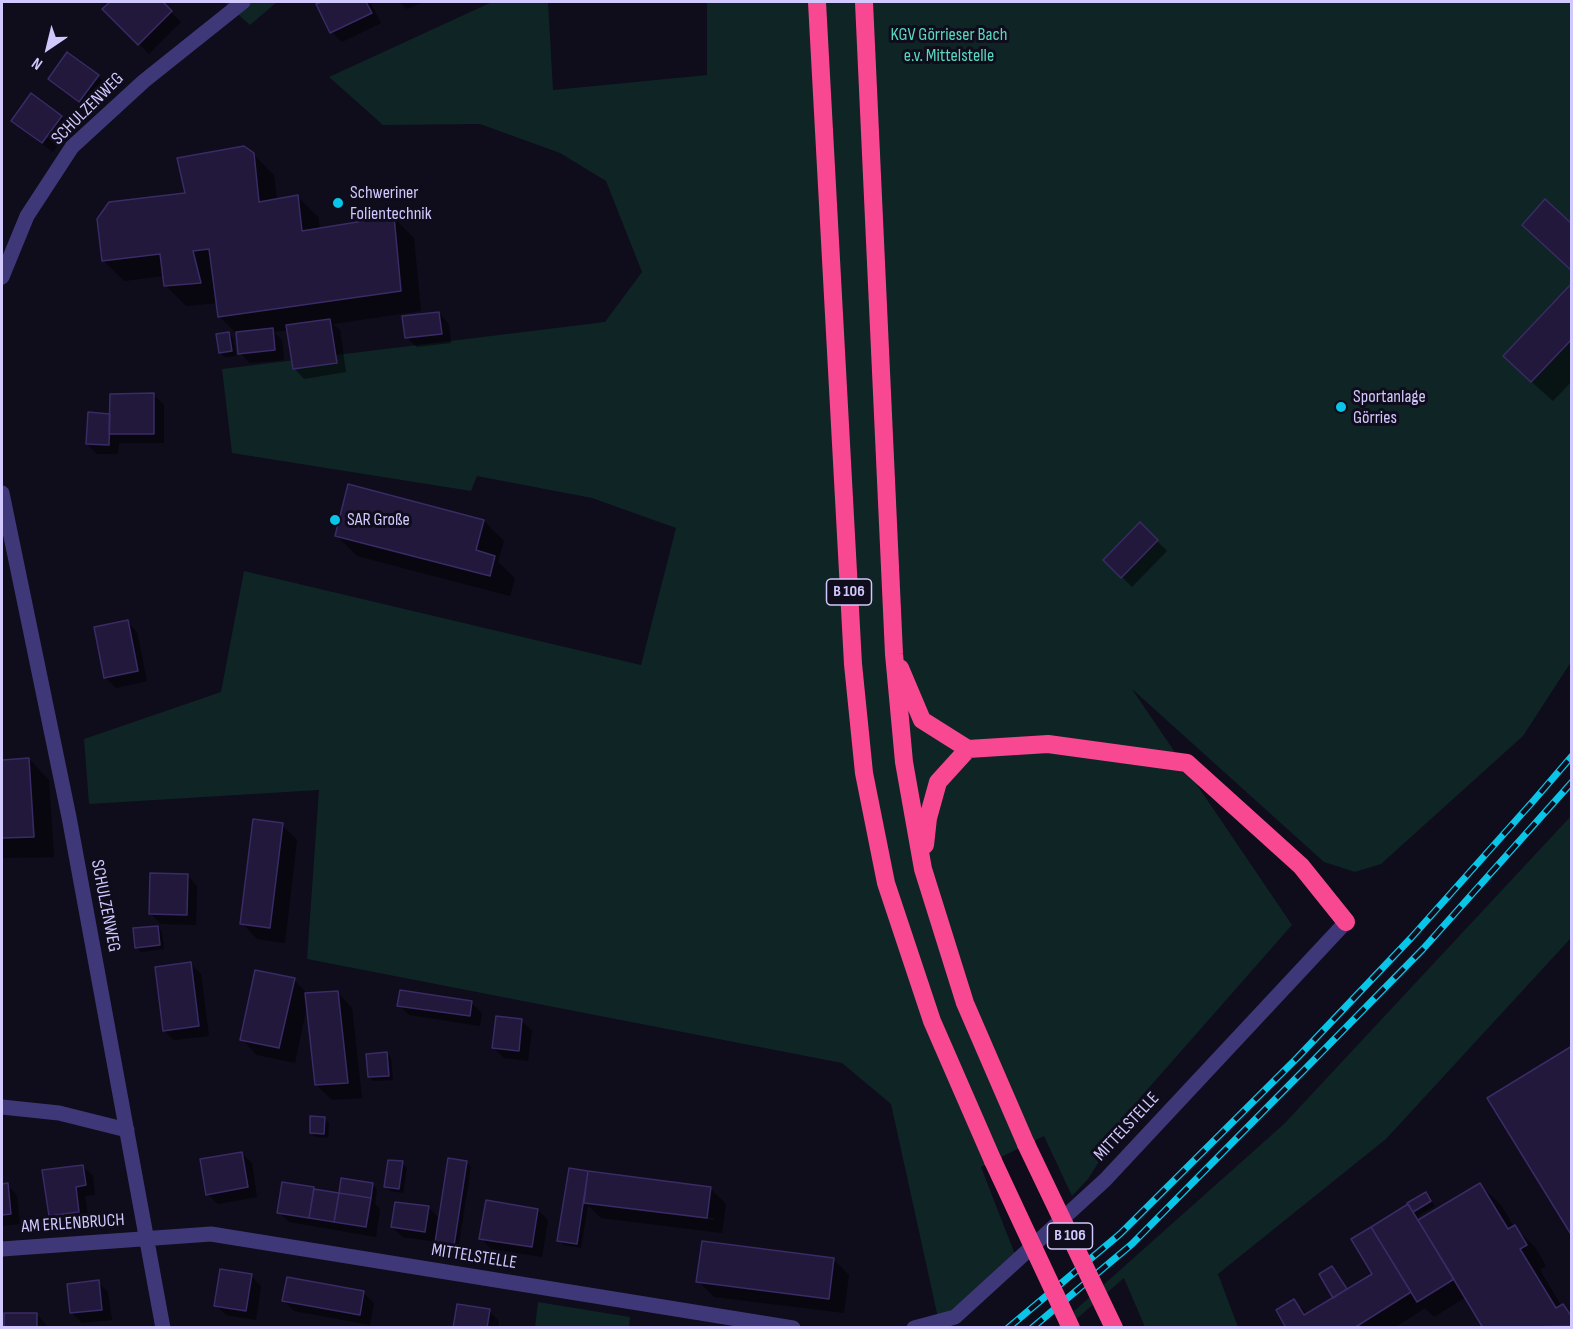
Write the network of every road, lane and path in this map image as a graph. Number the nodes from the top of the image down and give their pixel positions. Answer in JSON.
{"nodes":[{"id":1,"x":243,"y":2,"type":"edge"},
{"id":2,"x":817,"y":2,"type":"edge"},
{"id":3,"x":864,"y":2,"type":"edge"},
{"id":4,"x":2,"y":277,"type":"edge"},
{"id":5,"x":2,"y":493,"type":"edge"},
{"id":6,"x":894,"y":654,"type":"junction"},
{"id":7,"x":968,"y":749,"type":"junction"},
{"id":8,"x":923,"y":869,"type":"junction"},
{"id":9,"x":1346,"y":922,"type":"joint"},
{"id":10,"x":2,"y":1107,"type":"edge"},
{"id":11,"x":127,"y":1130,"type":"junction"},
{"id":12,"x":148,"y":1238,"type":"junction"},
{"id":13,"x":2,"y":1249,"type":"edge"},
{"id":14,"x":163,"y":1328,"type":"edge"},
{"id":15,"x":793,"y":1328,"type":"edge"},
{"id":16,"x":914,"y":1328,"type":"edge"},
{"id":17,"x":1071,"y":1328,"type":"edge"},
{"id":18,"x":1114,"y":1328,"type":"edge"}],
"edges":[{"from":1,"to":4,"type":"street","name":"SCHULZENWEG"},
{"from":2,"to":17,"type":"highway","number":"B 106","bridge":true},
{"from":3,"to":6,"type":"highway","number":"B 106"},
{"from":5,"to":11,"type":"street","name":"SCHULZENWEG"},
{"from":6,"to":7,"type":"highway"},
{"from":6,"to":8,"type":"highway","number":"B 106"},
{"from":7,"to":8,"type":"highway"},
{"from":7,"to":9,"type":"highway"},
{"from":8,"to":18,"type":"highway","number":"B 106","bridge":true},
{"from":9,"to":16,"type":"street","name":"MITTELSTELLE"},
{"from":10,"to":11,"type":"street"},
{"from":11,"to":12,"type":"street","name":"SCHULZENWEG"},
{"from":12,"to":13,"type":"street","name":"AM ERLENBRUCH"},
{"from":12,"to":14,"type":"street","name":"SCHULZENWEG"},
{"from":12,"to":15,"type":"street","name":"MITTELSTELLE"}]}
